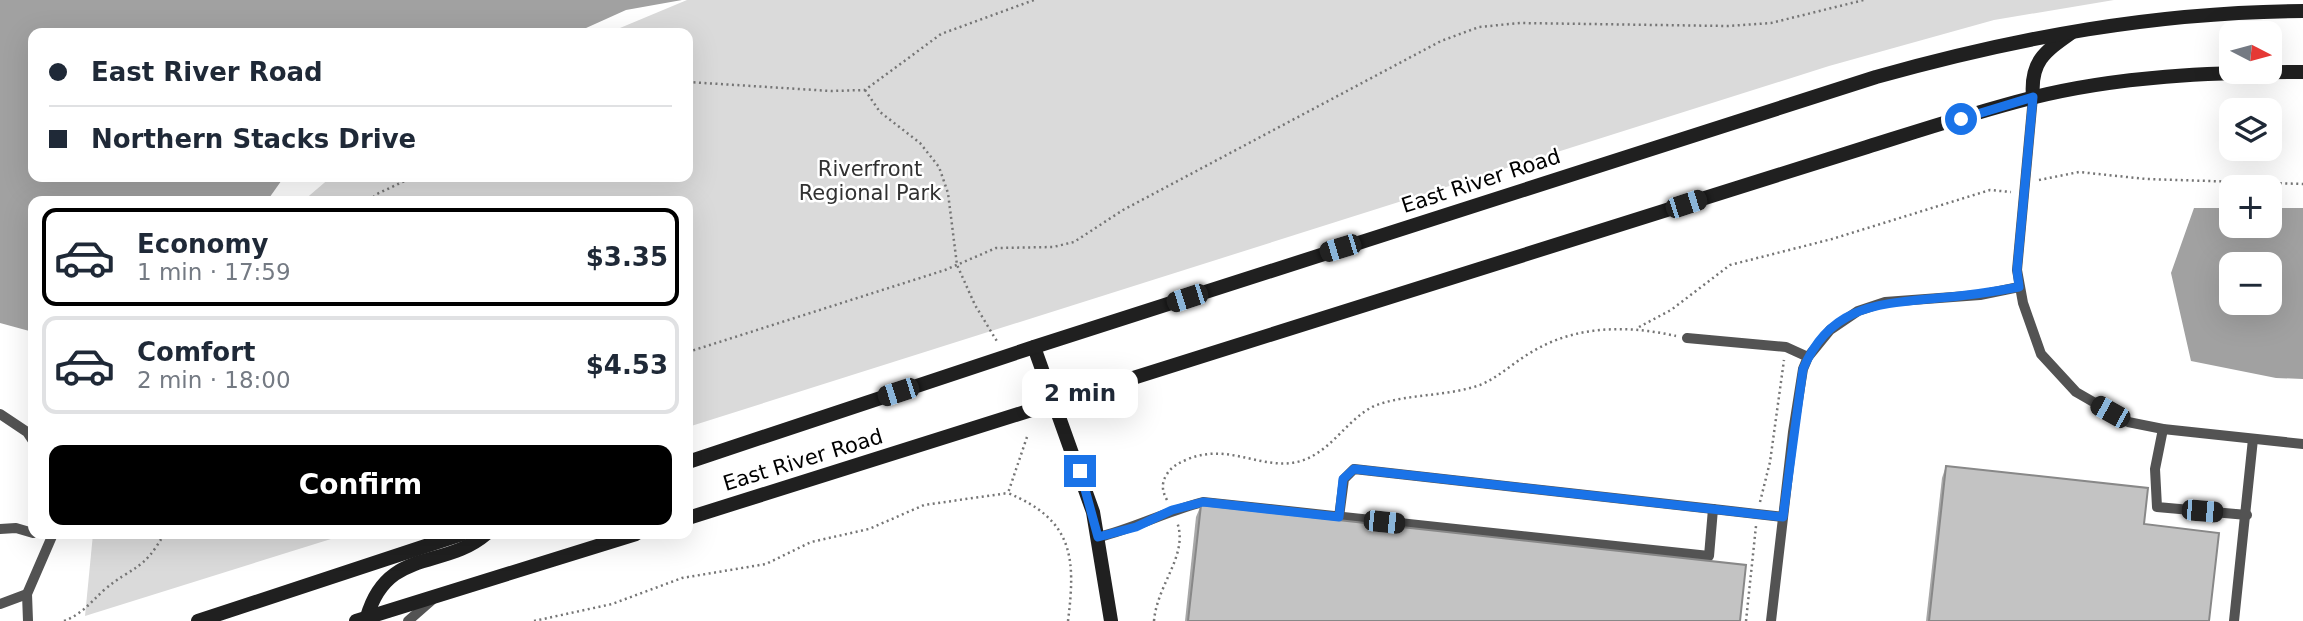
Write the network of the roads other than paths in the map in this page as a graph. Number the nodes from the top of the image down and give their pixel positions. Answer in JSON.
{"nodes":[{"id":1,"x":2303,"y":11,"type":"edge"},
{"id":2,"x":2075,"y":30,"type":"junction"},
{"id":3,"x":2303,"y":72,"type":"edge"},
{"id":4,"x":2033,"y":97,"type":"junction"},
{"id":5,"x":2019,"y":287,"type":"junction"},
{"id":6,"x":1687,"y":338,"type":"road end"},
{"id":7,"x":1034,"y":347,"type":"junction"},
{"id":8,"x":1808,"y":356,"type":"junction"},
{"id":9,"x":1053,"y":405,"type":"junction"},
{"id":10,"x":0,"y":414,"type":"edge"},
{"id":11,"x":2163,"y":429,"type":"junction"},
{"id":12,"x":28,"y":434,"type":"edge"},
{"id":13,"x":2253,"y":439,"type":"junction"},
{"id":14,"x":2303,"y":444,"type":"edge"},
{"id":15,"x":693,"y":460,"type":"edge"},
{"id":16,"x":1713,"y":509,"type":"junction"},
{"id":17,"x":2247,"y":515,"type":"junction"},
{"id":18,"x":693,"y":516,"type":"edge"},
{"id":19,"x":1339,"y":517,"type":"junction"},
{"id":20,"x":1783,"y":517,"type":"junction"},
{"id":21,"x":0,"y":523,"type":"edge"},
{"id":22,"x":16,"y":528,"type":"junction"},
{"id":23,"x":0,"y":529,"type":"edge"},
{"id":24,"x":28,"y":531,"type":"edge"},
{"id":25,"x":1098,"y":537,"type":"junction"},
{"id":26,"x":52,"y":539,"type":"edge"},
{"id":27,"x":447,"y":539,"type":"edge"},
{"id":28,"x":480,"y":539,"type":"edge"},
{"id":29,"x":620,"y":539,"type":"edge"},
{"id":30,"x":27,"y":594,"type":"junction"},
{"id":31,"x":434,"y":598,"type":"junction"},
{"id":32,"x":0,"y":604,"type":"edge"},
{"id":33,"x":364,"y":620,"type":"edge"},
{"id":34,"x":28,"y":621,"type":"edge"},
{"id":35,"x":198,"y":621,"type":"edge"},
{"id":36,"x":408,"y":621,"type":"edge"},
{"id":37,"x":1111,"y":621,"type":"edge"},
{"id":38,"x":1771,"y":621,"type":"edge"},
{"id":39,"x":2234,"y":621,"type":"edge"}],
"edges":[{"from":1,"to":2,"type":"street","name":"East River Road"},
{"from":2,"to":4,"type":"street"},
{"from":2,"to":7,"type":"street","name":"East River Road"},
{"from":3,"to":4,"type":"street","name":"East River Road"},
{"from":4,"to":5,"type":"lane"},
{"from":4,"to":9,"type":"street","name":"East River Road"},
{"from":5,"to":8,"type":"lane"},
{"from":5,"to":11,"type":"lane"},
{"from":6,"to":8,"type":"lane"},
{"from":7,"to":9,"type":"street"},
{"from":7,"to":15,"type":"street","name":"East River Road"},
{"from":8,"to":20,"type":"lane"},
{"from":9,"to":18,"type":"street","name":"East River Road"},
{"from":9,"to":25,"type":"street"},
{"from":10,"to":12,"type":"lane"},
{"from":11,"to":13,"type":"lane"},
{"from":11,"to":17,"type":"lane"},
{"from":13,"to":14,"type":"lane"},
{"from":13,"to":17,"type":"lane"},
{"from":16,"to":19,"type":"lane"},
{"from":16,"to":19,"type":"lane"},
{"from":16,"to":20,"type":"lane"},
{"from":17,"to":39,"type":"lane"},
{"from":19,"to":25,"type":"lane"},
{"from":20,"to":38,"type":"lane"},
{"from":21,"to":22,"type":"lane"},
{"from":22,"to":23,"type":"lane"},
{"from":22,"to":24,"type":"lane"},
{"from":25,"to":37,"type":"street"},
{"from":26,"to":30,"type":"lane"},
{"from":27,"to":35,"type":"street"},
{"from":28,"to":33,"type":"street"},
{"from":29,"to":31,"type":"street"},
{"from":30,"to":32,"type":"lane"},
{"from":30,"to":34,"type":"lane"},
{"from":31,"to":33,"type":"street"},
{"from":31,"to":36,"type":"lane"}]}
